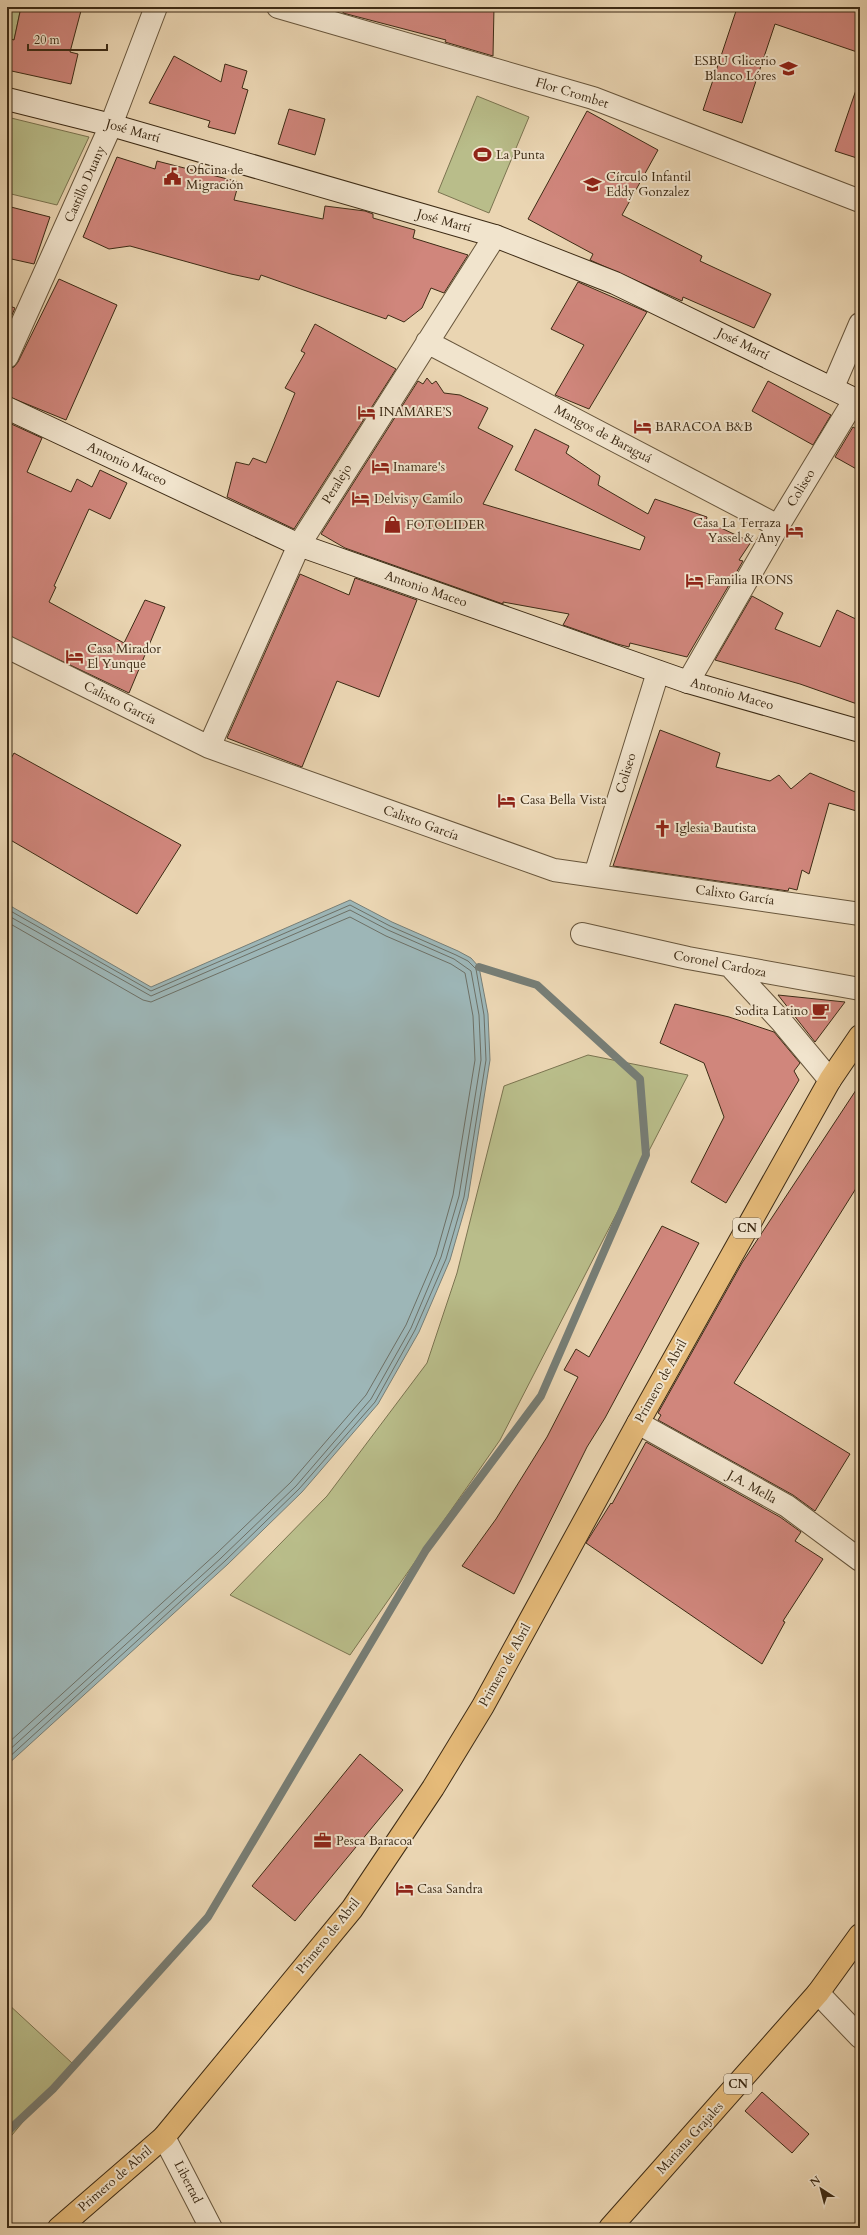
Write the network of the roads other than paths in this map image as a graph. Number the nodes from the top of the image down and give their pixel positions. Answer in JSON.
{"nodes":[{"id":1,"x":156,"y":7,"type":"edge"},
{"id":2,"x":278,"y":7,"type":"edge"},
{"id":3,"x":7,"y":99,"type":"edge"},
{"id":4,"x":111,"y":125,"type":"junction"},
{"id":5,"x":860,"y":201,"type":"edge"},
{"id":6,"x":495,"y":236,"type":"junction"},
{"id":7,"x":860,"y":324,"type":"edge"},
{"id":8,"x":427,"y":342,"type":"junction"},
{"id":9,"x":7,"y":357,"type":"edge"},
{"id":10,"x":833,"y":387,"type":"junction"},
{"id":11,"x":857,"y":400,"type":"edge"},
{"id":12,"x":7,"y":408,"type":"edge"},
{"id":13,"x":778,"y":526,"type":"junction"},
{"id":14,"x":299,"y":545,"type":"junction"},
{"id":15,"x":7,"y":647,"type":"edge"},
{"id":16,"x":658,"y":672,"type":"junction"},
{"id":17,"x":688,"y":682,"type":"junction"},
{"id":18,"x":860,"y":731,"type":"edge"},
{"id":19,"x":209,"y":747,"type":"junction"},
{"id":20,"x":595,"y":875,"type":"junction"},
{"id":21,"x":860,"y":914,"type":"edge"},
{"id":22,"x":582,"y":934,"type":"dead end"},
{"id":23,"x":731,"y":966,"type":"junction"},
{"id":24,"x":860,"y":988,"type":"edge"},
{"id":25,"x":860,"y":1036,"type":"edge"},
{"id":26,"x":830,"y":1080,"type":"junction"},
{"id":27,"x":638,"y":1423,"type":"junction"},
{"id":28,"x":860,"y":1560,"type":"edge"},
{"id":29,"x":860,"y":1935,"type":"edge"},
{"id":30,"x":818,"y":1993,"type":"junction"},
{"id":31,"x":860,"y":2037,"type":"edge"},
{"id":32,"x":164,"y":2137,"type":"junction"},
{"id":33,"x":59,"y":2228,"type":"edge"},
{"id":34,"x":211,"y":2228,"type":"edge"},
{"id":35,"x":610,"y":2228,"type":"edge"}],
"edges":[{"from":1,"to":4,"type":"street","name":"Castillo Duany"},
{"from":2,"to":5,"type":"street","name":"Flor Crombet"},
{"from":3,"to":4,"type":"street","name":"José Martí"},
{"from":4,"to":6,"type":"street","name":"José Martí"},
{"from":4,"to":9,"type":"street","name":"Castillo Duany"},
{"from":6,"to":8,"type":"street","name":"Peralejo"},
{"from":6,"to":10,"type":"street","name":"José Martí"},
{"from":7,"to":10,"type":"street"},
{"from":8,"to":13,"type":"street","name":"Mangos de Baraguá"},
{"from":8,"to":14,"type":"street","name":"Peralejo"},
{"from":10,"to":11,"type":"street","name":"José Martí"},
{"from":11,"to":13,"type":"street","name":"Coliseo"},
{"from":12,"to":14,"type":"street","name":"Antonio Maceo"},
{"from":13,"to":17,"type":"street","name":"Coliseo"},
{"from":14,"to":16,"type":"street","name":"Antonio Maceo"},
{"from":14,"to":19,"type":"street","name":"Peralejo"},
{"from":15,"to":19,"type":"street","name":"Calixto García"},
{"from":16,"to":17,"type":"street","name":"Antonio Maceo"},
{"from":16,"to":20,"type":"street","name":"Coliseo"},
{"from":17,"to":18,"type":"street","name":"Antonio Maceo"},
{"from":19,"to":20,"type":"street","name":"Calixto García"},
{"from":20,"to":21,"type":"street","name":"Calixto García"},
{"from":22,"to":23,"type":"street","name":"Coronel Cardoza"},
{"from":23,"to":24,"type":"street","name":"Coronel Cardoza"},
{"from":23,"to":26,"type":"street"},
{"from":25,"to":26,"type":"main road","name":"Primero de Abril","number":"CN"},
{"from":26,"to":27,"type":"main road","name":"Primero de Abril","number":"CN"},
{"from":27,"to":28,"type":"street","name":"J.A. Mella"},
{"from":27,"to":32,"type":"main road","name":"Primero de Abril","number":"CN"},
{"from":29,"to":30,"type":"main road","name":"Mariana Grajales","number":"CN"},
{"from":30,"to":31,"type":"street"},
{"from":30,"to":35,"type":"main road","name":"Mariana Grajales","number":"CN"},
{"from":32,"to":33,"type":"main road","name":"Primero de Abril","number":"CN"},
{"from":32,"to":34,"type":"street","name":"Libertad"}]}
